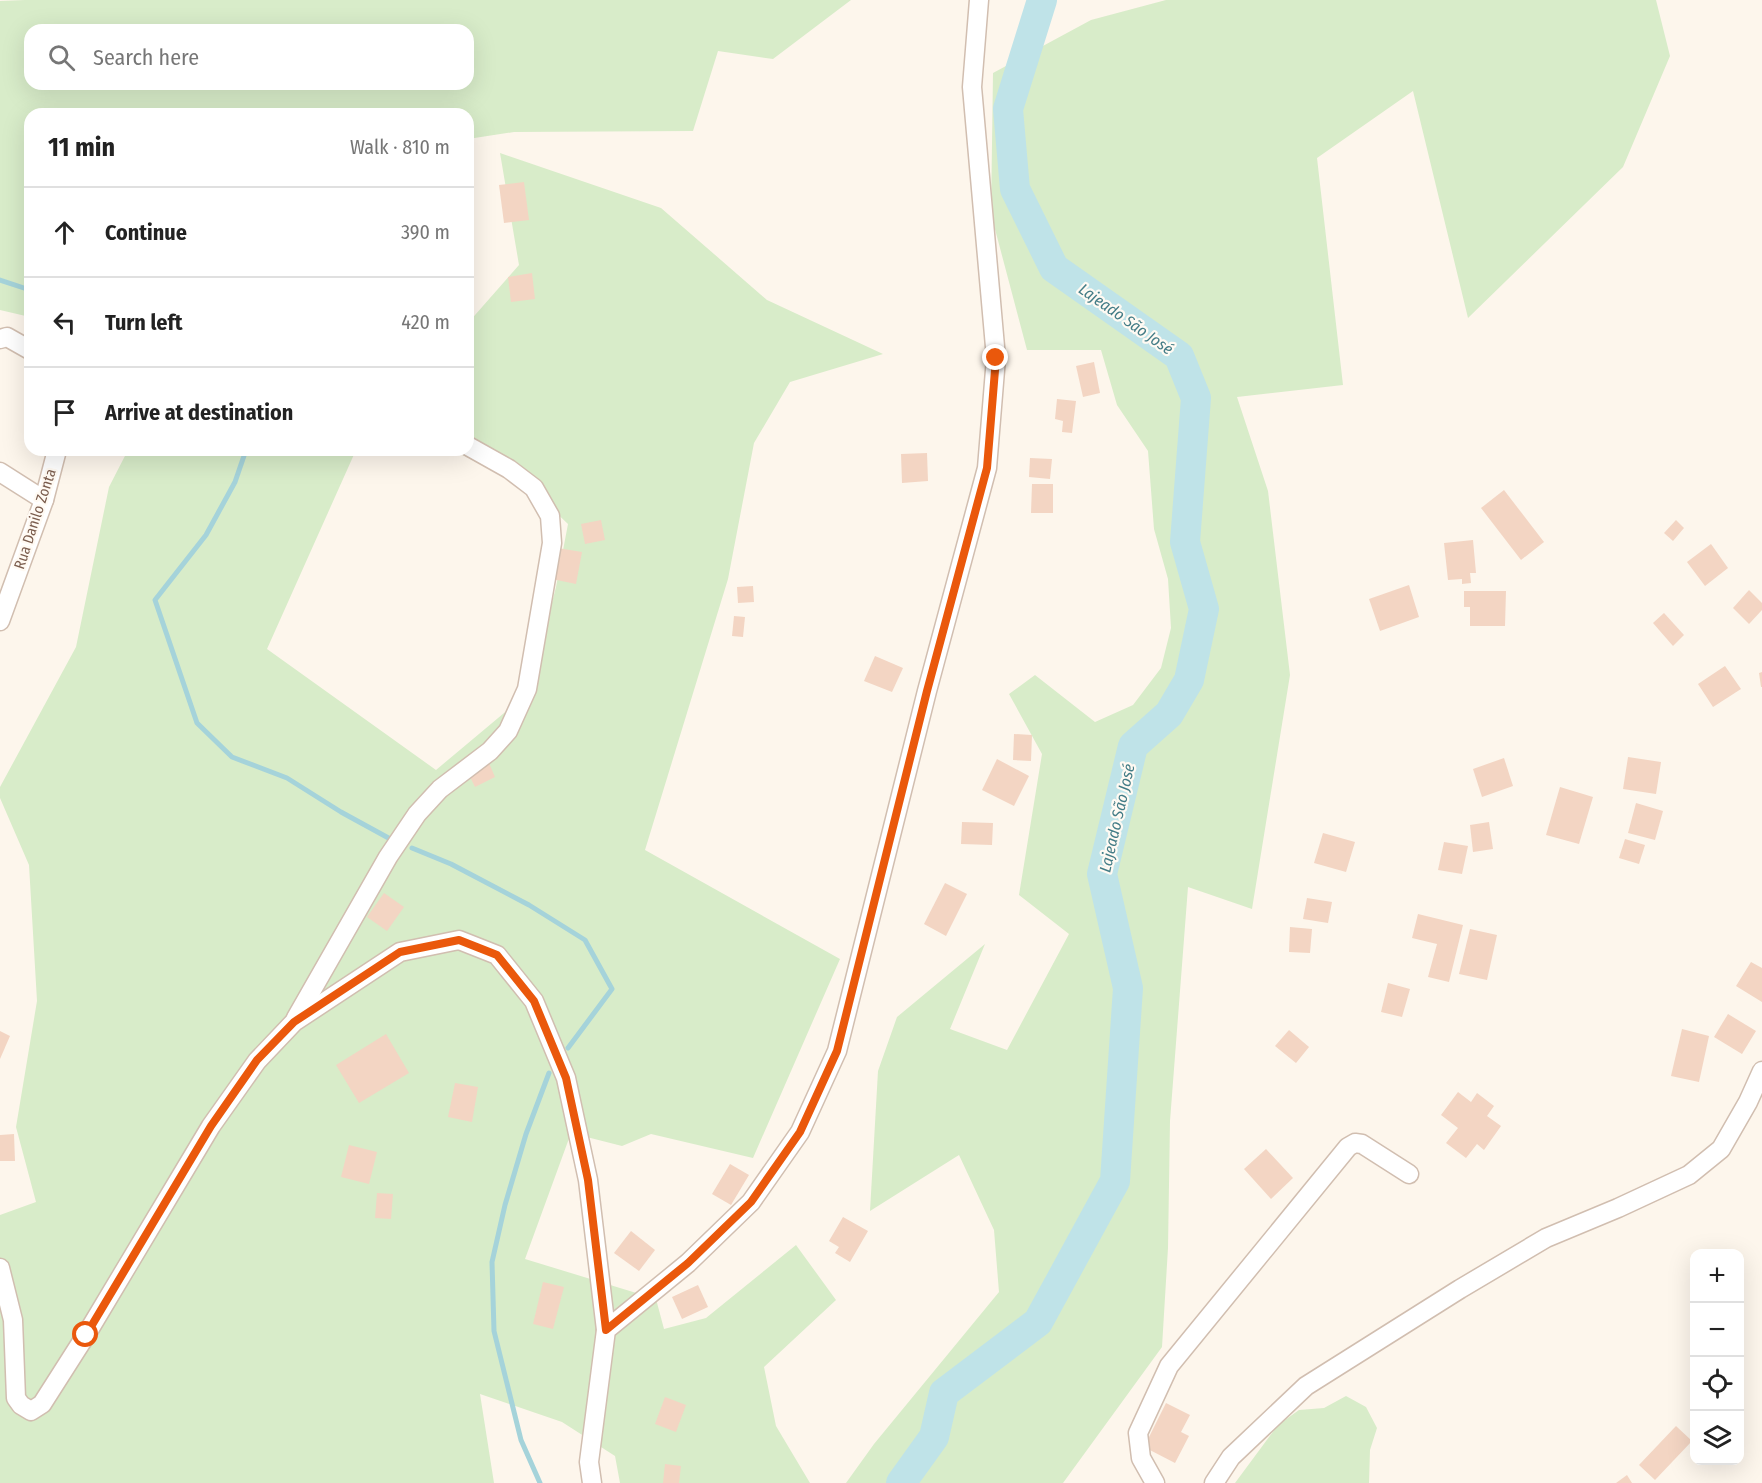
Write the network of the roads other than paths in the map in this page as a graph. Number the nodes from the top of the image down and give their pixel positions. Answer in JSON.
{"nodes":[{"id":1,"x":979,"y":0,"type":"edge"},
{"id":2,"x":0,"y":339,"type":"edge"},
{"id":3,"x":24,"y":347,"type":"edge"},
{"id":4,"x":474,"y":449,"type":"edge"},
{"id":5,"x":55,"y":456,"type":"edge"},
{"id":6,"x":0,"y":472,"type":"edge"},
{"id":7,"x":44,"y":500,"type":"junction"},
{"id":8,"x":0,"y":621,"type":"edge"},
{"id":9,"x":294,"y":1022,"type":"junction"},
{"id":10,"x":1762,"y":1071,"type":"edge"},
{"id":11,"x":1408,"y":1174,"type":"dead end"},
{"id":12,"x":0,"y":1268,"type":"edge"},
{"id":13,"x":606,"y":1330,"type":"junction"},
{"id":14,"x":592,"y":1483,"type":"edge"},
{"id":15,"x":1155,"y":1483,"type":"edge"},
{"id":16,"x":1214,"y":1483,"type":"edge"}],
"edges":[{"from":1,"to":13,"type":"street"},
{"from":2,"to":3,"type":"street"},
{"from":4,"to":9,"type":"street"},
{"from":5,"to":7,"type":"street","name":"Rua Danilo Zonta"},
{"from":6,"to":7,"type":"street"},
{"from":7,"to":8,"type":"street","name":"Rua Danilo Zonta"},
{"from":9,"to":12,"type":"street"},
{"from":9,"to":13,"type":"street"},
{"from":10,"to":16,"type":"street"},
{"from":11,"to":15,"type":"street"},
{"from":13,"to":14,"type":"street"}]}
